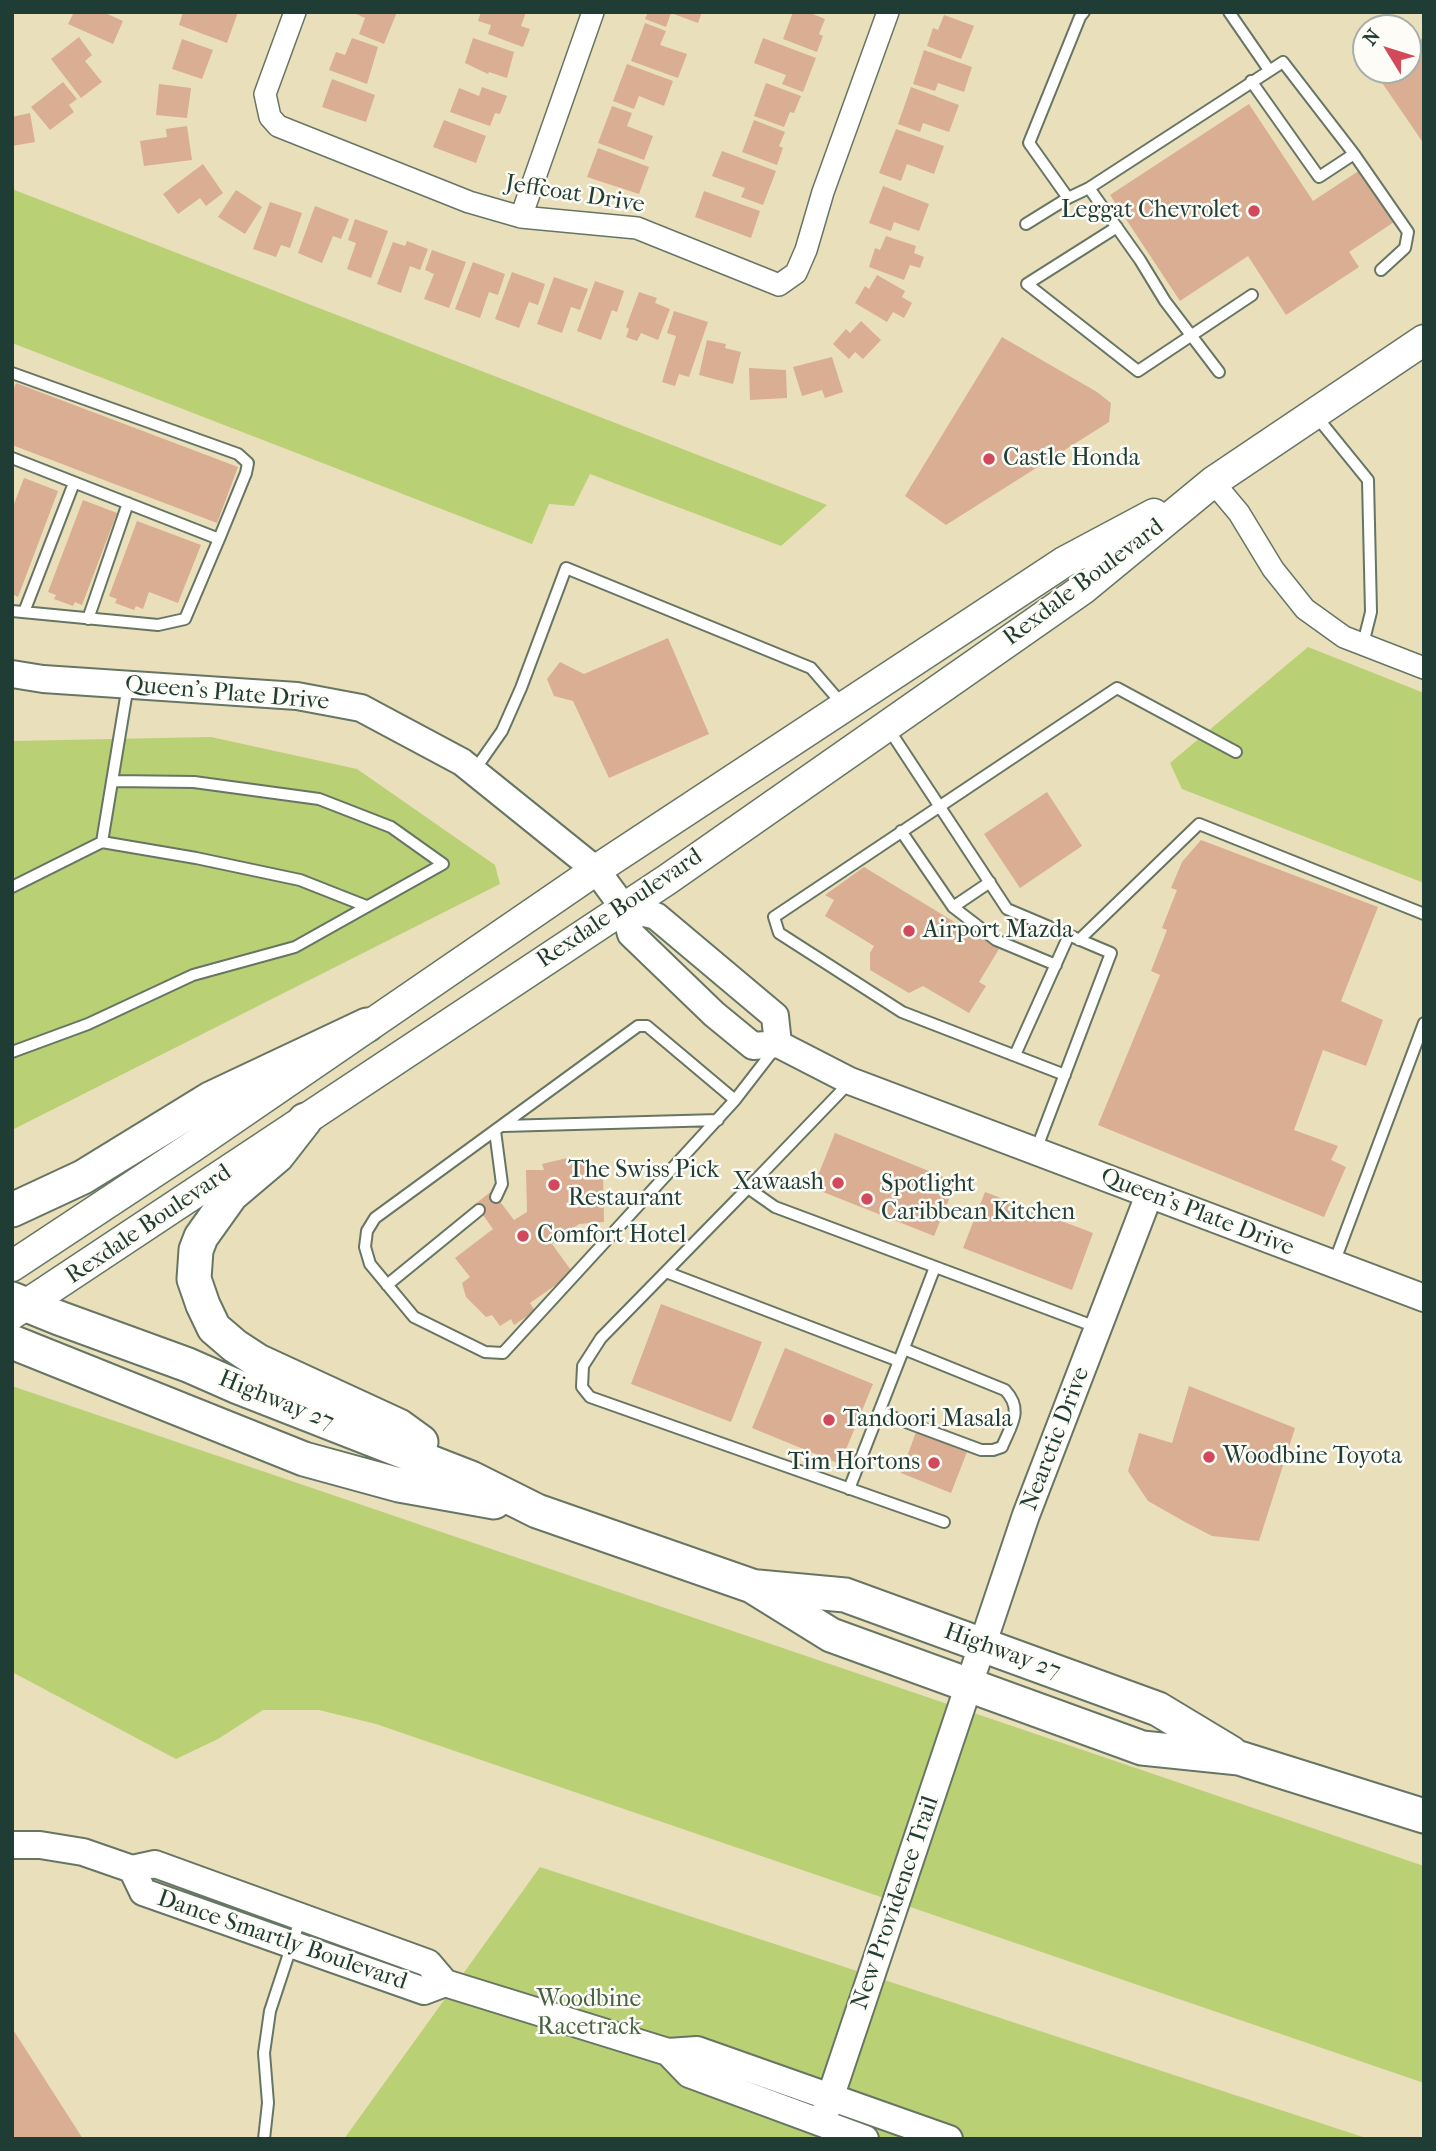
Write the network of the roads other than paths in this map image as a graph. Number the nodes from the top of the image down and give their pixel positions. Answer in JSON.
{"nodes":[{"id":1,"x":295,"y":12,"type":"edge"},
{"id":2,"x":593,"y":12,"type":"edge"},
{"id":3,"x":888,"y":12,"type":"edge"},
{"id":4,"x":1084,"y":12,"type":"edge"},
{"id":5,"x":1229,"y":12,"type":"edge"},
{"id":6,"x":1269,"y":71,"type":"junction"},
{"id":7,"x":1251,"y":80,"type":"junction"},
{"id":8,"x":1354,"y":154,"type":"junction"},
{"id":9,"x":1089,"y":188,"type":"junction"},
{"id":10,"x":1068,"y":198,"type":"junction"},
{"id":11,"x":521,"y":217,"type":"junction"},
{"id":12,"x":1026,"y":224,"type":"dead end"},
{"id":13,"x":1117,"y":227,"type":"junction"},
{"id":14,"x":1381,"y":270,"type":"dead end"},
{"id":15,"x":1252,"y":295,"type":"dead end"},
{"id":16,"x":1191,"y":335,"type":"junction"},
{"id":17,"x":1424,"y":340,"type":"edge"},
{"id":18,"x":1219,"y":372,"type":"dead end"},
{"id":19,"x":12,"y":373,"type":"edge"},
{"id":20,"x":1315,"y":414,"type":"junction"},
{"id":21,"x":13,"y":461,"type":"edge"},
{"id":22,"x":74,"y":482,"type":"junction"},
{"id":23,"x":1213,"y":482,"type":"junction"},
{"id":24,"x":128,"y":503,"type":"junction"},
{"id":25,"x":219,"y":539,"type":"junction"},
{"id":26,"x":18,"y":612,"type":"edge"},
{"id":27,"x":88,"y":618,"type":"junction"},
{"id":28,"x":1363,"y":644,"type":"junction"},
{"id":29,"x":1424,"y":668,"type":"edge"},
{"id":30,"x":12,"y":674,"type":"edge"},
{"id":31,"x":128,"y":685,"type":"junction"},
{"id":32,"x":844,"y":707,"type":"junction"},
{"id":33,"x":886,"y":726,"type":"junction"},
{"id":34,"x":1236,"y":752,"type":"dead end"},
{"id":35,"x":474,"y":771,"type":"junction"},
{"id":36,"x":114,"y":781,"type":"junction"},
{"id":37,"x":939,"y":806,"type":"junction"},
{"id":38,"x":901,"y":831,"type":"junction"},
{"id":39,"x":102,"y":842,"type":"junction"},
{"id":40,"x":596,"y":870,"type":"junction"},
{"id":41,"x":990,"y":882,"type":"junction"},
{"id":42,"x":12,"y":887,"type":"edge"},
{"id":43,"x":366,"y":906,"type":"junction"},
{"id":44,"x":953,"y":906,"type":"junction"},
{"id":45,"x":624,"y":908,"type":"junction"},
{"id":46,"x":1424,"y":914,"type":"edge"},
{"id":47,"x":1074,"y":938,"type":"junction"},
{"id":48,"x":1056,"y":965,"type":"junction"},
{"id":49,"x":1424,"y":1023,"type":"edge"},
{"id":50,"x":367,"y":1025,"type":"junction"},
{"id":51,"x":778,"y":1044,"type":"junction"},
{"id":52,"x":12,"y":1052,"type":"edge"},
{"id":53,"x":1015,"y":1055,"type":"junction"},
{"id":54,"x":1065,"y":1075,"type":"junction"},
{"id":55,"x":850,"y":1082,"type":"junction"},
{"id":56,"x":735,"y":1100,"type":"junction"},
{"id":57,"x":718,"y":1119,"type":"junction"},
{"id":58,"x":305,"y":1120,"type":"junction"},
{"id":59,"x":499,"y":1128,"type":"junction"},
{"id":60,"x":1036,"y":1151,"type":"junction"},
{"id":61,"x":748,"y":1188,"type":"junction"},
{"id":62,"x":1149,"y":1195,"type":"junction"},
{"id":63,"x":496,"y":1197,"type":"dead end"},
{"id":64,"x":12,"y":1210,"type":"edge"},
{"id":65,"x":479,"y":1210,"type":"dead end"},
{"id":66,"x":1333,"y":1264,"type":"junction"},
{"id":67,"x":12,"y":1266,"type":"edge"},
{"id":68,"x":935,"y":1267,"type":"junction"},
{"id":69,"x":666,"y":1272,"type":"junction"},
{"id":70,"x":387,"y":1285,"type":"junction"},
{"id":71,"x":1424,"y":1298,"type":"edge"},
{"id":72,"x":18,"y":1306,"type":"edge"},
{"id":73,"x":1099,"y":1328,"type":"junction"},
{"id":74,"x":12,"y":1342,"type":"edge"},
{"id":75,"x":904,"y":1349,"type":"junction"},
{"id":76,"x":899,"y":1361,"type":"junction"},
{"id":77,"x":879,"y":1412,"type":"junction"},
{"id":78,"x":471,"y":1478,"type":"junction"},
{"id":79,"x":849,"y":1489,"type":"junction"},
{"id":80,"x":537,"y":1511,"type":"junction"},
{"id":81,"x":944,"y":1522,"type":"dead end"},
{"id":82,"x":752,"y":1586,"type":"junction"},
{"id":83,"x":983,"y":1645,"type":"junction"},
{"id":84,"x":970,"y":1685,"type":"junction"},
{"id":85,"x":1239,"y":1758,"type":"junction"},
{"id":86,"x":1424,"y":1816,"type":"edge"},
{"id":87,"x":12,"y":1844,"type":"edge"},
{"id":88,"x":132,"y":1869,"type":"junction"},
{"id":89,"x":301,"y":1917,"type":"junction"},
{"id":90,"x":292,"y":1945,"type":"junction"},
{"id":91,"x":444,"y":1983,"type":"junction"},
{"id":92,"x":668,"y":2052,"type":"junction"},
{"id":93,"x":830,"y":2097,"type":"junction"},
{"id":94,"x":822,"y":2122,"type":"junction"},
{"id":95,"x":264,"y":2139,"type":"edge"},
{"id":96,"x":865,"y":2139,"type":"edge"},
{"id":97,"x":949,"y":2139,"type":"edge"}],
"edges":[{"from":1,"to":11,"type":"street","name":"Jeffcoat Drive"},
{"from":2,"to":11,"type":"street"},
{"from":3,"to":11,"type":"street","name":"Jeffcoat Drive"},
{"from":4,"to":10,"type":"lane"},
{"from":5,"to":6,"type":"lane"},
{"from":6,"to":7,"type":"lane"},
{"from":6,"to":8,"type":"lane"},
{"from":7,"to":8,"type":"lane"},
{"from":7,"to":9,"type":"lane"},
{"from":8,"to":14,"type":"lane"},
{"from":9,"to":10,"type":"lane"},
{"from":9,"to":13,"type":"lane"},
{"from":10,"to":12,"type":"lane"},
{"from":13,"to":16,"type":"lane"},
{"from":13,"to":16,"type":"lane"},
{"from":15,"to":16,"type":"lane"},
{"from":16,"to":18,"type":"lane"},
{"from":17,"to":20,"type":"main road","name":"Rexdale Boulevard"},
{"from":19,"to":25,"type":"lane"},
{"from":20,"to":23,"type":"main road","name":"Rexdale Boulevard"},
{"from":20,"to":28,"type":"lane"},
{"from":21,"to":22,"type":"lane"},
{"from":22,"to":24,"type":"lane"},
{"from":22,"to":26,"type":"lane"},
{"from":23,"to":28,"type":"street"},
{"from":23,"to":32,"type":"main road","name":"Rexdale Boulevard"},
{"from":23,"to":33,"type":"main road","name":"Rexdale Boulevard"},
{"from":24,"to":25,"type":"lane"},
{"from":24,"to":27,"type":"lane"},
{"from":25,"to":27,"type":"lane"},
{"from":26,"to":27,"type":"lane"},
{"from":28,"to":29,"type":"street"},
{"from":30,"to":31,"type":"street","name":"Queen's Plate Drive"},
{"from":31,"to":35,"type":"street","name":"Queen's Plate Drive"},
{"from":31,"to":36,"type":"lane"},
{"from":32,"to":35,"type":"lane"},
{"from":32,"to":40,"type":"main road","name":"Rexdale Boulevard"},
{"from":33,"to":37,"type":"lane"},
{"from":33,"to":45,"type":"main road","name":"Rexdale Boulevard"},
{"from":34,"to":37,"type":"lane"},
{"from":35,"to":40,"type":"street","name":"Queen's Plate Drive"},
{"from":36,"to":39,"type":"lane"},
{"from":36,"to":43,"type":"lane"},
{"from":37,"to":38,"type":"lane"},
{"from":37,"to":41,"type":"lane"},
{"from":38,"to":44,"type":"lane"},
{"from":38,"to":53,"type":"lane"},
{"from":39,"to":42,"type":"lane"},
{"from":39,"to":43,"type":"lane"},
{"from":40,"to":45,"type":"street","name":"Queen's Plate Drive"},
{"from":40,"to":50,"type":"main road","name":"Rexdale Boulevard"},
{"from":41,"to":44,"type":"lane"},
{"from":41,"to":47,"type":"lane"},
{"from":43,"to":52,"type":"lane"},
{"from":44,"to":48,"type":"lane"},
{"from":45,"to":51,"type":"street"},
{"from":45,"to":51,"type":"street","name":"Queen's Plate Drive"},
{"from":45,"to":58,"type":"main road","name":"Rexdale Boulevard"},
{"from":46,"to":47,"type":"lane"},
{"from":47,"to":48,"type":"lane"},
{"from":47,"to":54,"type":"lane"},
{"from":48,"to":53,"type":"lane"},
{"from":49,"to":66,"type":"lane"},
{"from":50,"to":64,"type":"main road"},
{"from":50,"to":67,"type":"main road","name":"Rexdale Boulevard"},
{"from":51,"to":55,"type":"street","name":"Queen's Plate Drive"},
{"from":51,"to":56,"type":"lane"},
{"from":53,"to":54,"type":"lane"},
{"from":54,"to":60,"type":"lane"},
{"from":55,"to":60,"type":"street","name":"Queen's Plate Drive"},
{"from":55,"to":61,"type":"lane"},
{"from":56,"to":57,"type":"lane"},
{"from":56,"to":59,"type":"lane"},
{"from":57,"to":59,"type":"lane"},
{"from":57,"to":70,"type":"lane"},
{"from":58,"to":72,"type":"main road","name":"Rexdale Boulevard"},
{"from":58,"to":78,"type":"main road"},
{"from":59,"to":63,"type":"lane"},
{"from":59,"to":70,"type":"lane"},
{"from":60,"to":62,"type":"street","name":"Queen's Plate Drive"},
{"from":61,"to":68,"type":"lane"},
{"from":61,"to":69,"type":"lane"},
{"from":62,"to":66,"type":"street","name":"Queen's Plate Drive"},
{"from":62,"to":73,"type":"street","name":"Nearctic Drive"},
{"from":65,"to":70,"type":"lane"},
{"from":66,"to":71,"type":"street","name":"Queen's Plate Drive"},
{"from":68,"to":73,"type":"lane"},
{"from":68,"to":75,"type":"lane"},
{"from":69,"to":76,"type":"lane"},
{"from":69,"to":79,"type":"lane"},
{"from":72,"to":78,"type":"main road","name":"Highway 27"},
{"from":73,"to":83,"type":"street","name":"Nearctic Drive"},
{"from":74,"to":80,"type":"main road","name":"Highway 27"},
{"from":75,"to":76,"type":"lane"},
{"from":75,"to":77,"type":"lane"},
{"from":76,"to":77,"type":"lane"},
{"from":77,"to":79,"type":"lane"},
{"from":78,"to":80,"type":"main road","name":"Highway 27"},
{"from":79,"to":81,"type":"lane"},
{"from":80,"to":82,"type":"main road","name":"Highway 27"},
{"from":82,"to":83,"type":"main road","name":"Highway 27"},
{"from":82,"to":84,"type":"main road","name":"Highway 27"},
{"from":83,"to":84,"type":"street","name":"Nearctic Drive"},
{"from":83,"to":85,"type":"main road","name":"Highway 27"},
{"from":84,"to":85,"type":"main road","name":"Highway 27"},
{"from":84,"to":93,"type":"street","name":"New Providence Trail"},
{"from":85,"to":86,"type":"main road","name":"Highway 27"},
{"from":87,"to":88,"type":"street","name":"Dance Smartly Boulevard"},
{"from":88,"to":89,"type":"street","name":"Dance Smartly Boulevard"},
{"from":88,"to":90,"type":"street","name":"Dance Smartly Boulevard"},
{"from":89,"to":90,"type":"lane"},
{"from":89,"to":91,"type":"street","name":"Dance Smartly Boulevard"},
{"from":90,"to":91,"type":"street","name":"Dance Smartly Boulevard"},
{"from":90,"to":95,"type":"lane"},
{"from":91,"to":92,"type":"street","name":"Dance Smartly Boulevard"},
{"from":92,"to":93,"type":"street","name":"Dance Smartly Boulevard"},
{"from":92,"to":94,"type":"street","name":"Dance Smartly Boulevard"},
{"from":93,"to":94,"type":"street","name":"New Providence Trail"},
{"from":93,"to":97,"type":"street","name":"Dance Smartly Boulevard"},
{"from":94,"to":96,"type":"street","name":"Dance Smartly Boulevard"}]}
